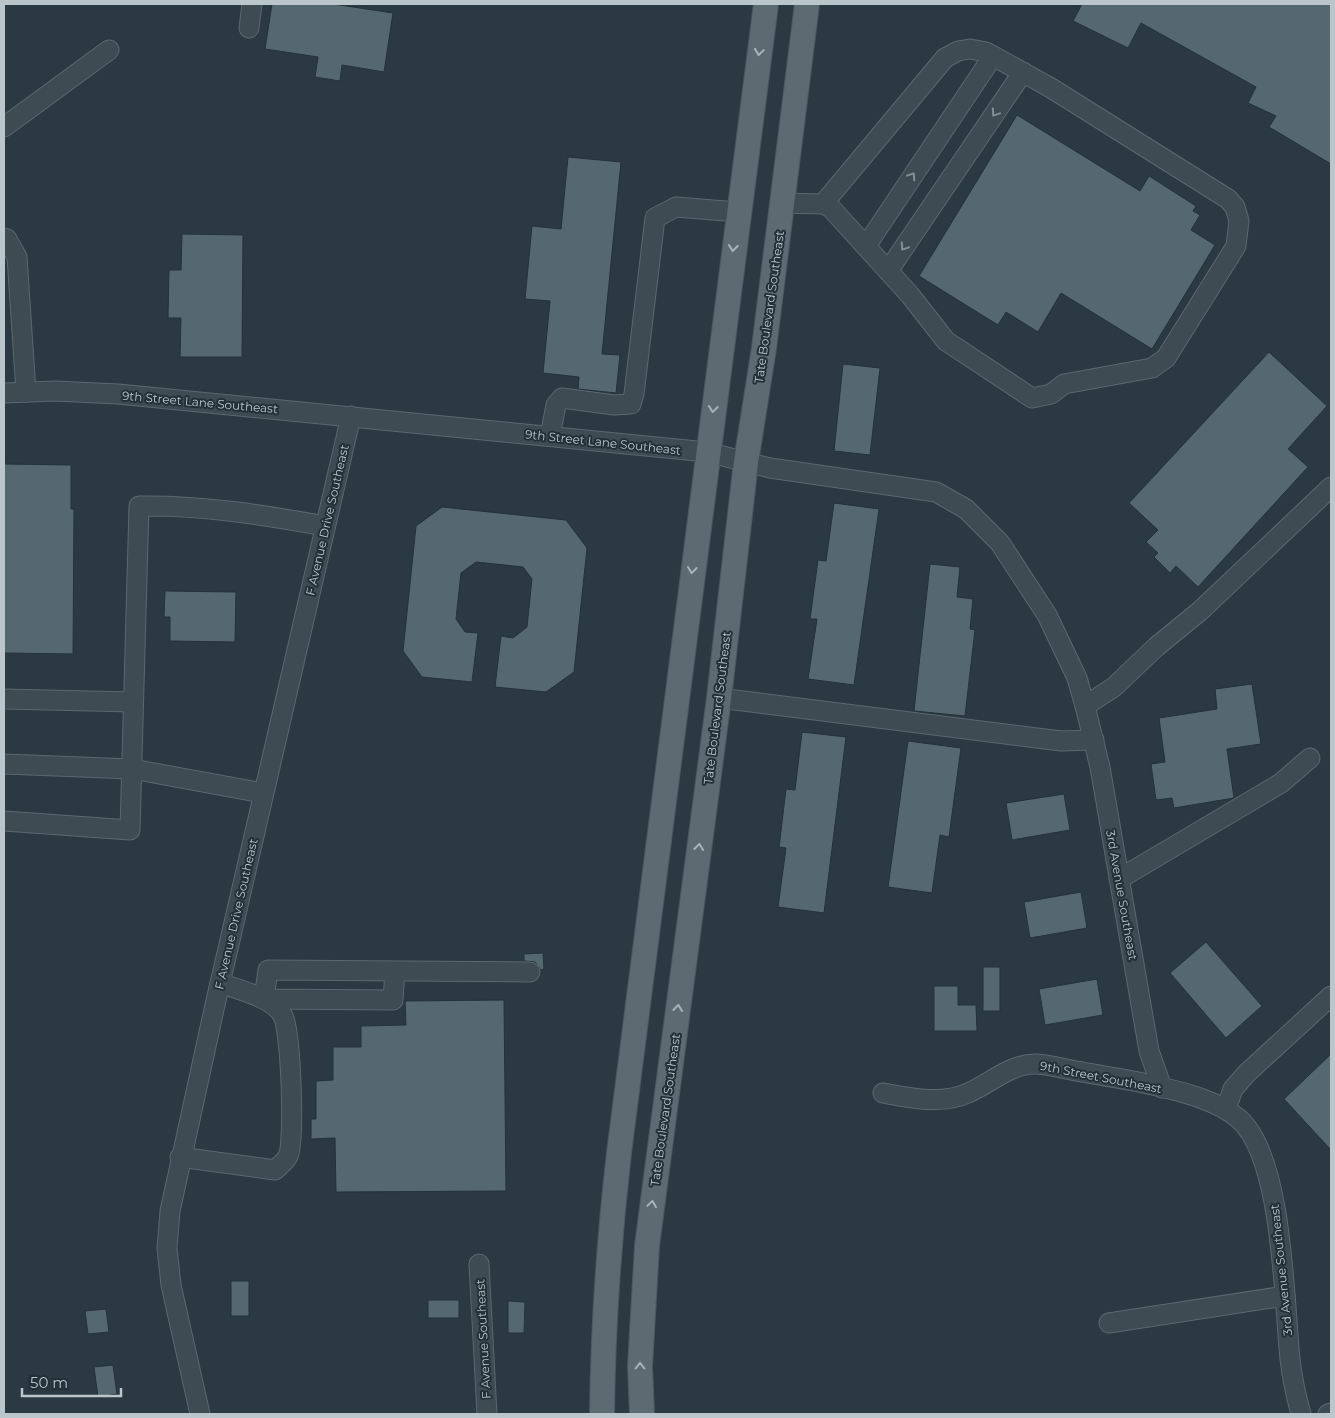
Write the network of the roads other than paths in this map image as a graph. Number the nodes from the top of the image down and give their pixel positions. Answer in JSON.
{"nodes":[{"id":1,"x":252,"y":4,"type":"edge"},
{"id":2,"x":766,"y":4,"type":"edge"},
{"id":3,"x":807,"y":4,"type":"edge"},
{"id":4,"x":249,"y":28,"type":"dead end"},
{"id":5,"x":109,"y":50,"type":"dead end"},
{"id":6,"x":993,"y":56,"type":"junction"},
{"id":7,"x":1023,"y":72,"type":"junction"},
{"id":8,"x":4,"y":127,"type":"edge"},
{"id":9,"x":782,"y":203,"type":"junction"},
{"id":10,"x":822,"y":204,"type":"junction"},
{"id":11,"x":738,"y":212,"type":"junction"},
{"id":12,"x":4,"y":238,"type":"edge"},
{"id":13,"x":866,"y":246,"type":"junction"},
{"id":14,"x":888,"y":271,"type":"junction"},
{"id":15,"x":26,"y":392,"type":"junction"},
{"id":16,"x":4,"y":393,"type":"edge"},
{"id":17,"x":351,"y":416,"type":"junction"},
{"id":18,"x":550,"y":436,"type":"junction"},
{"id":19,"x":707,"y":452,"type":"junction"},
{"id":20,"x":746,"y":462,"type":"junction"},
{"id":21,"x":1331,"y":487,"type":"edge"},
{"id":22,"x":325,"y":526,"type":"junction"},
{"id":23,"x":4,"y":698,"type":"edge"},
{"id":24,"x":719,"y":698,"type":"junction"},
{"id":25,"x":134,"y":702,"type":"junction"},
{"id":26,"x":1085,"y":704,"type":"junction"},
{"id":27,"x":1094,"y":740,"type":"junction"},
{"id":28,"x":1310,"y":758,"type":"dead end"},
{"id":29,"x":4,"y":764,"type":"edge"},
{"id":30,"x":132,"y":769,"type":"junction"},
{"id":31,"x":263,"y":793,"type":"junction"},
{"id":32,"x":4,"y":821,"type":"edge"},
{"id":33,"x":1119,"y":878,"type":"junction"},
{"id":34,"x":395,"y":971,"type":"junction"},
{"id":35,"x":530,"y":972,"type":"dead end"},
{"id":36,"x":220,"y":983,"type":"junction"},
{"id":37,"x":1331,"y":996,"type":"edge"},
{"id":38,"x":264,"y":999,"type":"junction"},
{"id":39,"x":1162,"y":1088,"type":"junction"},
{"id":40,"x":883,"y":1093,"type":"dead end"},
{"id":41,"x":1226,"y":1110,"type":"junction"},
{"id":42,"x":180,"y":1157,"type":"junction"},
{"id":43,"x":479,"y":1264,"type":"dead end"},
{"id":44,"x":1285,"y":1296,"type":"junction"},
{"id":45,"x":1109,"y":1323,"type":"dead end"},
{"id":46,"x":200,"y":1414,"type":"edge"},
{"id":47,"x":487,"y":1414,"type":"edge"},
{"id":48,"x":602,"y":1414,"type":"edge"},
{"id":49,"x":642,"y":1414,"type":"edge"},
{"id":50,"x":1301,"y":1414,"type":"edge"}],
"edges":[{"from":1,"to":4,"type":"street"},
{"from":2,"to":11,"type":"main road","one_way":true},
{"from":3,"to":9,"type":"main road","name":"Tate Boulevard Southeast"},
{"from":5,"to":8,"type":"street"},
{"from":6,"to":7,"type":"street"},
{"from":6,"to":10,"type":"street"},
{"from":13,"to":6,"type":"street","one_way":true},
{"from":7,"to":14,"type":"street","one_way":true},
{"from":7,"to":14,"type":"street"},
{"from":9,"to":10,"type":"street"},
{"from":9,"to":20,"type":"main road","name":"Tate Boulevard Southeast"},
{"from":10,"to":13,"type":"street"},
{"from":11,"to":18,"type":"street"},
{"from":11,"to":19,"type":"main road","one_way":true},
{"from":12,"to":15,"type":"street"},
{"from":13,"to":14,"type":"street"},
{"from":15,"to":16,"type":"street","name":"9th Street Lane Southeast"},
{"from":15,"to":17,"type":"street","name":"9th Street Lane Southeast"},
{"from":17,"to":18,"type":"street","name":"9th Street Lane Southeast"},
{"from":17,"to":22,"type":"street","name":"F Avenue Drive Southeast"},
{"from":18,"to":19,"type":"street","name":"9th Street Lane Southeast"},
{"from":19,"to":20,"type":"street","name":"9th Street Lane Southeast"},
{"from":19,"to":48,"type":"main road","one_way":true},
{"from":20,"to":24,"type":"main road","name":"Tate Boulevard Southeast"},
{"from":20,"to":26,"type":"street","name":"9th Street Lane Southeast"},
{"from":21,"to":26,"type":"street"},
{"from":22,"to":25,"type":"street"},
{"from":22,"to":31,"type":"street","name":"F Avenue Drive Southeast"},
{"from":23,"to":25,"type":"street"},
{"from":24,"to":27,"type":"street"},
{"from":49,"to":24,"type":"main road","name":"Tate Boulevard Southeast","one_way":true},
{"from":25,"to":30,"type":"street"},
{"from":26,"to":27,"type":"street","name":"3rd Avenue Southeast"},
{"from":27,"to":33,"type":"street","name":"3rd Avenue Southeast"},
{"from":28,"to":33,"type":"street"},
{"from":29,"to":30,"type":"street"},
{"from":30,"to":31,"type":"street"},
{"from":30,"to":32,"type":"street"},
{"from":31,"to":36,"type":"street","name":"F Avenue Drive Southeast"},
{"from":33,"to":39,"type":"street","name":"3rd Avenue Southeast"},
{"from":34,"to":35,"type":"street"},
{"from":34,"to":38,"type":"street"},
{"from":34,"to":38,"type":"street"},
{"from":36,"to":38,"type":"street"},
{"from":36,"to":42,"type":"street","name":"F Avenue Drive Southeast"},
{"from":37,"to":41,"type":"street"},
{"from":38,"to":42,"type":"street"},
{"from":39,"to":40,"type":"street","name":"9th Street Southeast"},
{"from":39,"to":41,"type":"street","name":"9th Street Southeast"},
{"from":41,"to":44,"type":"street","name":"3rd Avenue Southeast"},
{"from":42,"to":46,"type":"street","name":"F Avenue Drive Southeast"},
{"from":43,"to":47,"type":"street","name":"F Avenue Southeast"},
{"from":44,"to":45,"type":"street"},
{"from":44,"to":50,"type":"street","name":"3rd Avenue Southeast"}]}
